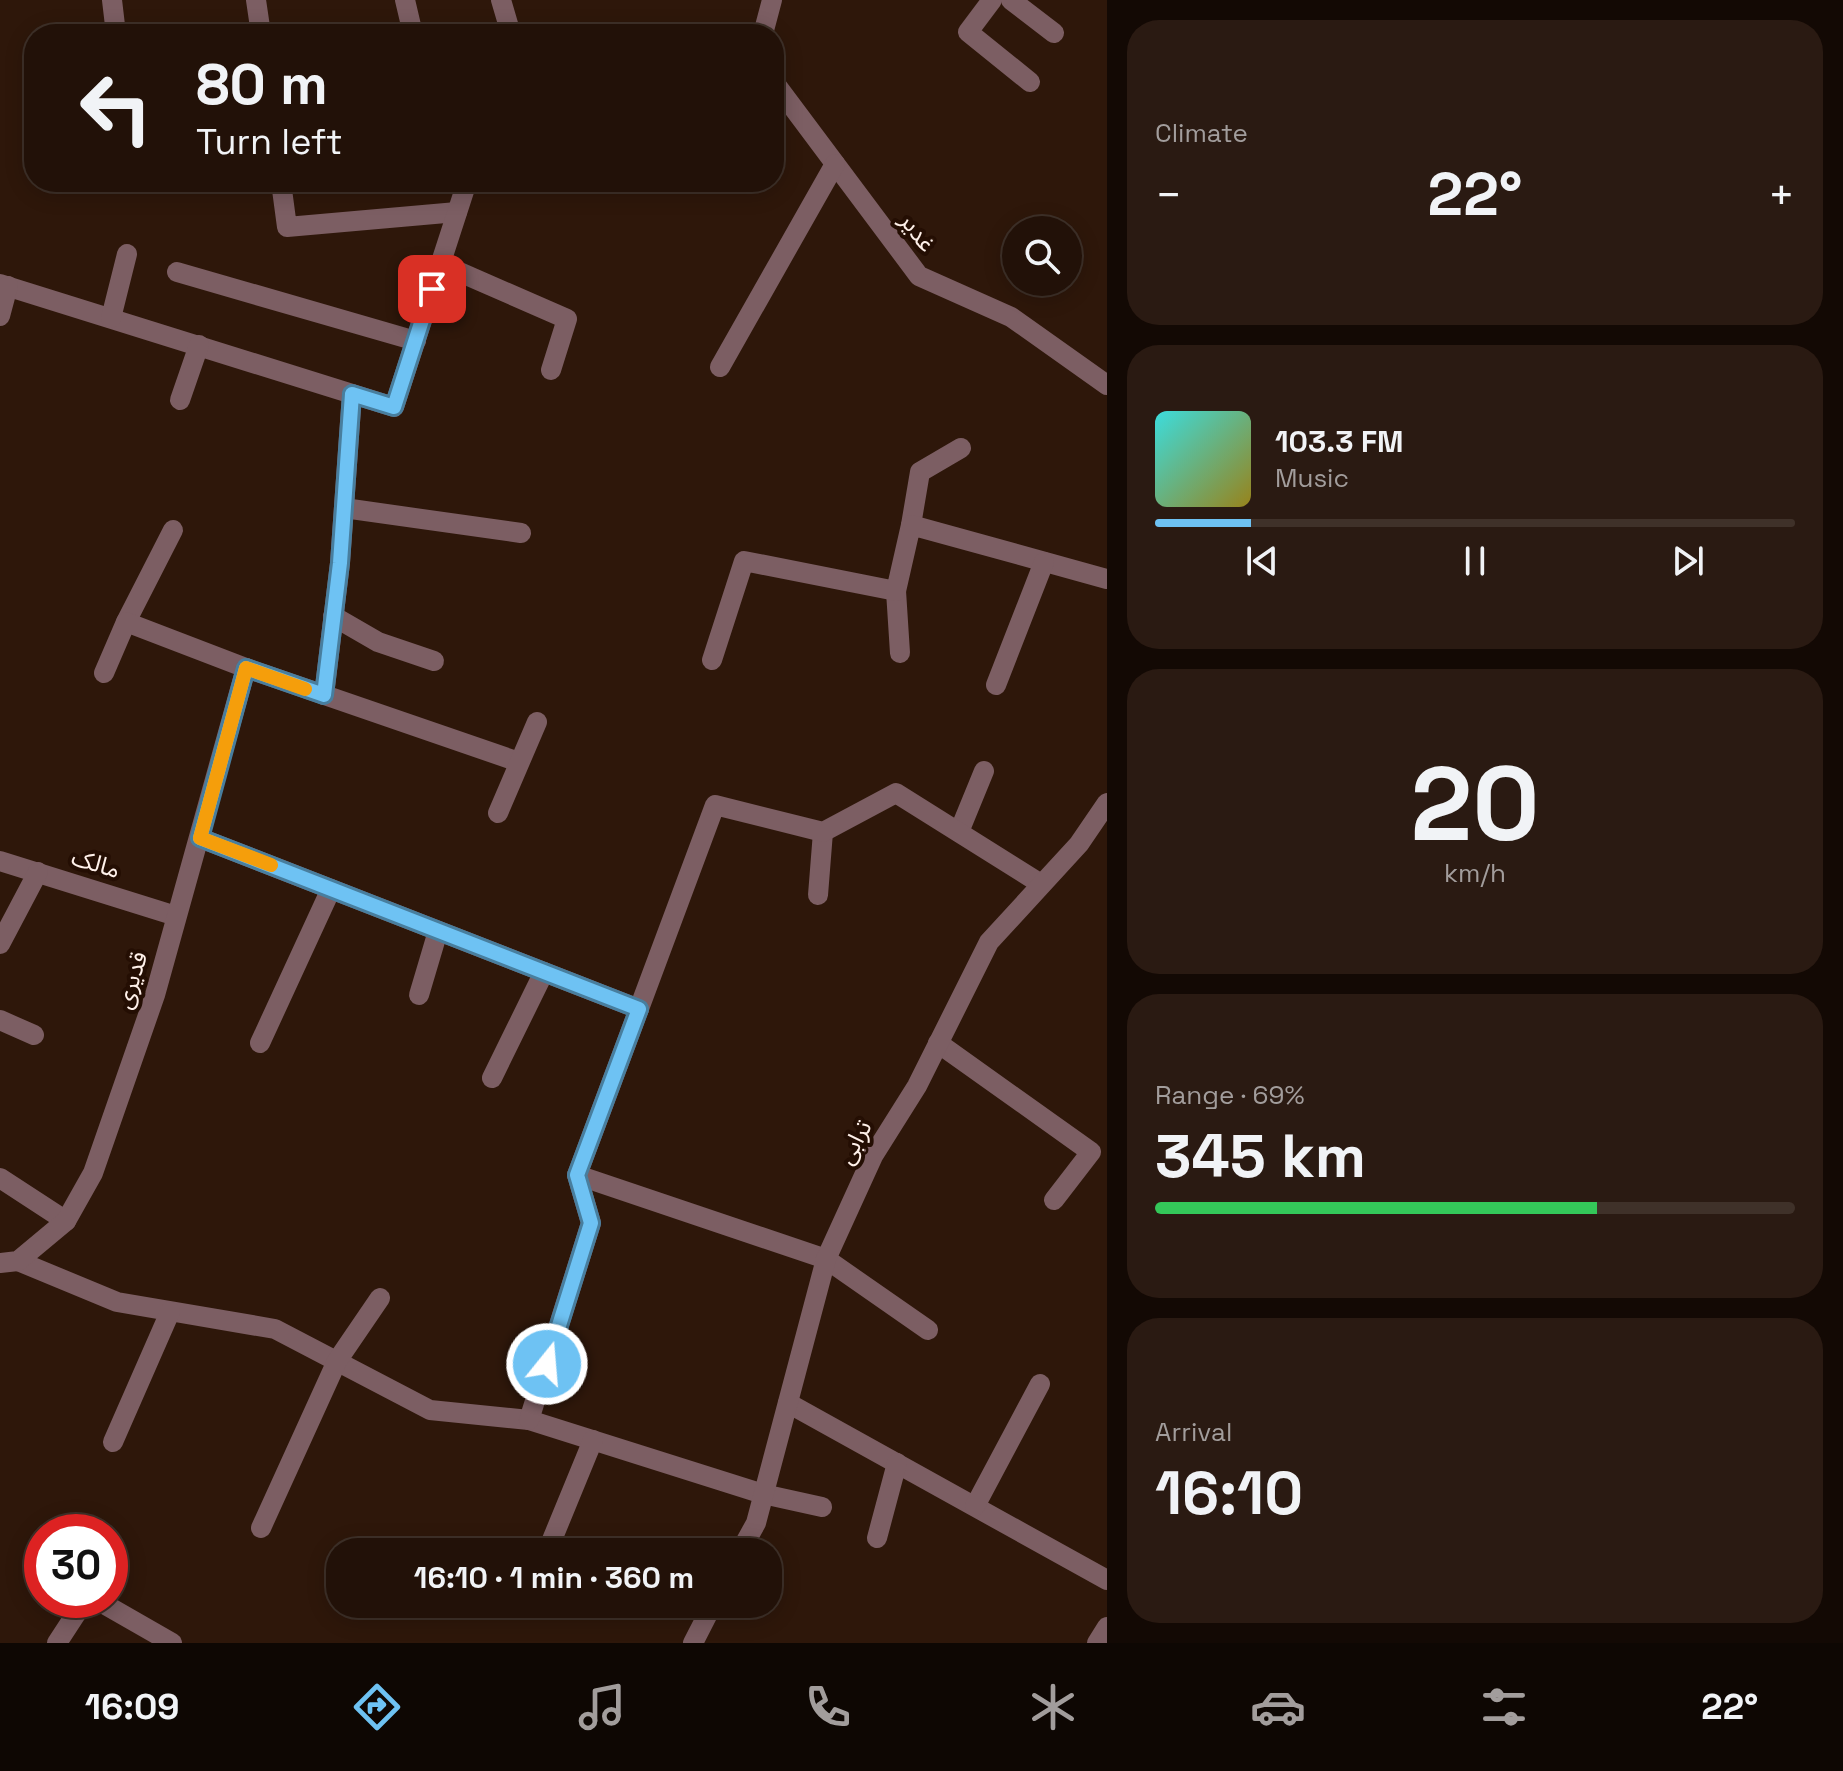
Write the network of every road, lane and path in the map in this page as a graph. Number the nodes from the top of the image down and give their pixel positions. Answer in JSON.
{"nodes":[{"id":1,"x":112,"y":0,"type":"edge"},
{"id":2,"x":256,"y":0,"type":"edge"},
{"id":3,"x":405,"y":0,"type":"edge"},
{"id":4,"x":501,"y":0,"type":"edge"},
{"id":5,"x":772,"y":0,"type":"edge"},
{"id":6,"x":992,"y":0,"type":"edge"},
{"id":7,"x":1011,"y":0,"type":"edge"},
{"id":8,"x":115,"y":24,"type":"edge"},
{"id":9,"x":260,"y":24,"type":"edge"},
{"id":10,"x":411,"y":24,"type":"edge"},
{"id":11,"x":508,"y":24,"type":"edge"},
{"id":12,"x":766,"y":24,"type":"edge"},
{"id":13,"x":1054,"y":33,"type":"dead end"},
{"id":14,"x":1030,"y":82,"type":"dead end"},
{"id":15,"x":784,"y":95,"type":"edge"},
{"id":16,"x":835,"y":164,"type":"junction"},
{"id":17,"x":282,"y":192,"type":"edge"},
{"id":18,"x":464,"y":192,"type":"edge"},
{"id":19,"x":457,"y":212,"type":"junction"},
{"id":20,"x":127,"y":254,"type":"dead end"},
{"id":21,"x":441,"y":264,"type":"junction"},
{"id":22,"x":177,"y":272,"type":"dead end"},
{"id":23,"x":4,"y":285,"type":"edge"},
{"id":24,"x":0,"y":316,"type":"edge"},
{"id":25,"x":111,"y":318,"type":"junction"},
{"id":26,"x":416,"y":341,"type":"junction"},
{"id":27,"x":199,"y":345,"type":"junction"},
{"id":28,"x":720,"y":367,"type":"dead end"},
{"id":29,"x":551,"y":370,"type":"dead end"},
{"id":30,"x":1107,"y":385,"type":"edge"},
{"id":31,"x":352,"y":394,"type":"junction"},
{"id":32,"x":180,"y":400,"type":"dead end"},
{"id":33,"x":961,"y":448,"type":"dead end"},
{"id":34,"x":344,"y":508,"type":"junction"},
{"id":35,"x":911,"y":525,"type":"junction"},
{"id":36,"x":173,"y":530,"type":"dead end"},
{"id":37,"x":521,"y":533,"type":"dead end"},
{"id":38,"x":1044,"y":562,"type":"junction"},
{"id":39,"x":1107,"y":579,"type":"edge"},
{"id":40,"x":896,"y":591,"type":"junction"},
{"id":41,"x":333,"y":616,"type":"junction"},
{"id":42,"x":126,"y":622,"type":"junction"},
{"id":43,"x":900,"y":653,"type":"dead end"},
{"id":44,"x":712,"y":660,"type":"dead end"},
{"id":45,"x":434,"y":661,"type":"dead end"},
{"id":46,"x":246,"y":668,"type":"junction"},
{"id":47,"x":104,"y":673,"type":"dead end"},
{"id":48,"x":996,"y":685,"type":"dead end"},
{"id":49,"x":324,"y":695,"type":"junction"},
{"id":50,"x":537,"y":722,"type":"dead end"},
{"id":51,"x":519,"y":762,"type":"junction"},
{"id":52,"x":984,"y":771,"type":"dead end"},
{"id":53,"x":1107,"y":803,"type":"edge"},
{"id":54,"x":498,"y":813,"type":"dead end"},
{"id":55,"x":823,"y":832,"type":"junction"},
{"id":56,"x":959,"y":832,"type":"junction"},
{"id":57,"x":200,"y":838,"type":"junction"},
{"id":58,"x":0,"y":861,"type":"edge"},
{"id":59,"x":38,"y":872,"type":"junction"},
{"id":60,"x":1041,"y":884,"type":"junction"},
{"id":61,"x":331,"y":889,"type":"junction"},
{"id":62,"x":818,"y":895,"type":"dead end"},
{"id":63,"x":176,"y":916,"type":"junction"},
{"id":64,"x":438,"y":931,"type":"junction"},
{"id":65,"x":0,"y":944,"type":"edge"},
{"id":66,"x":544,"y":972,"type":"junction"},
{"id":67,"x":419,"y":995,"type":"dead end"},
{"id":68,"x":639,"y":1009,"type":"junction"},
{"id":69,"x":0,"y":1020,"type":"edge"},
{"id":70,"x":34,"y":1035,"type":"dead end"},
{"id":71,"x":260,"y":1043,"type":"dead end"},
{"id":72,"x":938,"y":1043,"type":"junction"},
{"id":73,"x":492,"y":1078,"type":"dead end"},
{"id":74,"x":577,"y":1175,"type":"junction"},
{"id":75,"x":0,"y":1178,"type":"edge"},
{"id":76,"x":1054,"y":1200,"type":"dead end"},
{"id":77,"x":66,"y":1221,"type":"junction"},
{"id":78,"x":826,"y":1259,"type":"junction"},
{"id":79,"x":9,"y":1262,"type":"edge"},
{"id":80,"x":380,"y":1298,"type":"dead end"},
{"id":81,"x":170,"y":1312,"type":"junction"},
{"id":82,"x":928,"y":1330,"type":"dead end"},
{"id":83,"x":337,"y":1361,"type":"junction"},
{"id":84,"x":1040,"y":1384,"type":"dead end"},
{"id":85,"x":788,"y":1403,"type":"junction"},
{"id":86,"x":529,"y":1420,"type":"junction"},
{"id":87,"x":593,"y":1440,"type":"junction"},
{"id":88,"x":113,"y":1442,"type":"dead end"},
{"id":89,"x":897,"y":1463,"type":"junction"},
{"id":90,"x":763,"y":1494,"type":"junction"},
{"id":91,"x":975,"y":1506,"type":"junction"},
{"id":92,"x":822,"y":1507,"type":"dead end"},
{"id":93,"x":261,"y":1528,"type":"dead end"},
{"id":94,"x":553,"y":1538,"type":"edge"},
{"id":95,"x":748,"y":1538,"type":"edge"},
{"id":96,"x":877,"y":1538,"type":"dead end"},
{"id":97,"x":1107,"y":1580,"type":"edge"},
{"id":98,"x":73,"y":1618,"type":"edge"},
{"id":99,"x":128,"y":1618,"type":"edge"},
{"id":100,"x":706,"y":1618,"type":"edge"},
{"id":101,"x":1107,"y":1627,"type":"edge"},
{"id":102,"x":57,"y":1643,"type":"edge"},
{"id":103,"x":172,"y":1643,"type":"edge"},
{"id":104,"x":693,"y":1643,"type":"edge"},
{"id":105,"x":1097,"y":1643,"type":"edge"}],
"edges":[{"from":1,"to":8,"type":"street"},
{"from":2,"to":9,"type":"street"},
{"from":3,"to":10,"type":"street"},
{"from":4,"to":11,"type":"street"},
{"from":5,"to":12,"type":"street"},
{"from":6,"to":14,"type":"street"},
{"from":7,"to":13,"type":"street"},
{"from":15,"to":16,"type":"street","name":"غدیر"},
{"from":16,"to":28,"type":"street"},
{"from":16,"to":30,"type":"street","name":"غدیر"},
{"from":17,"to":19,"type":"street"},
{"from":18,"to":19,"type":"street"},
{"from":19,"to":21,"type":"street"},
{"from":20,"to":25,"type":"street"},
{"from":21,"to":26,"type":"street"},
{"from":21,"to":29,"type":"street"},
{"from":22,"to":26,"type":"street"},
{"from":23,"to":24,"type":"street"},
{"from":23,"to":25,"type":"street"},
{"from":25,"to":27,"type":"street"},
{"from":26,"to":31,"type":"street"},
{"from":27,"to":31,"type":"street"},
{"from":27,"to":32,"type":"street"},
{"from":31,"to":34,"type":"street"},
{"from":33,"to":35,"type":"street"},
{"from":34,"to":37,"type":"street"},
{"from":34,"to":41,"type":"street"},
{"from":35,"to":38,"type":"street"},
{"from":35,"to":40,"type":"street"},
{"from":36,"to":42,"type":"street"},
{"from":38,"to":39,"type":"street"},
{"from":38,"to":48,"type":"street"},
{"from":40,"to":43,"type":"street"},
{"from":40,"to":44,"type":"street"},
{"from":41,"to":45,"type":"street"},
{"from":41,"to":49,"type":"street"},
{"from":42,"to":46,"type":"street"},
{"from":42,"to":47,"type":"street"},
{"from":46,"to":49,"type":"street"},
{"from":46,"to":57,"type":"street","name":"قدیری"},
{"from":49,"to":51,"type":"street"},
{"from":50,"to":51,"type":"street"},
{"from":51,"to":54,"type":"street"},
{"from":52,"to":56,"type":"street"},
{"from":53,"to":60,"type":"street","name":"ترابی"},
{"from":55,"to":56,"type":"street"},
{"from":55,"to":62,"type":"street"},
{"from":55,"to":68,"type":"street"},
{"from":56,"to":60,"type":"street"},
{"from":57,"to":61,"type":"street"},
{"from":57,"to":63,"type":"street","name":"قدیری"},
{"from":58,"to":59,"type":"street","name":"مالک"},
{"from":59,"to":63,"type":"street","name":"مالک"},
{"from":59,"to":65,"type":"street"},
{"from":60,"to":72,"type":"street","name":"ترابی"},
{"from":61,"to":64,"type":"street"},
{"from":61,"to":71,"type":"street"},
{"from":63,"to":77,"type":"street","name":"قدیری"},
{"from":64,"to":66,"type":"street"},
{"from":64,"to":67,"type":"street"},
{"from":66,"to":68,"type":"street"},
{"from":66,"to":73,"type":"street"},
{"from":68,"to":74,"type":"street"},
{"from":69,"to":70,"type":"street"},
{"from":72,"to":76,"type":"street"},
{"from":72,"to":78,"type":"street","name":"ترابی"},
{"from":74,"to":78,"type":"street"},
{"from":74,"to":86,"type":"street"},
{"from":75,"to":77,"type":"street"},
{"from":77,"to":79,"type":"street","name":"قدیری"},
{"from":78,"to":82,"type":"street"},
{"from":78,"to":85,"type":"street","name":"ترابی"},
{"from":79,"to":81,"type":"street"},
{"from":80,"to":83,"type":"street"},
{"from":81,"to":83,"type":"street"},
{"from":81,"to":88,"type":"street"},
{"from":83,"to":86,"type":"street"},
{"from":83,"to":93,"type":"street"},
{"from":84,"to":91,"type":"street"},
{"from":85,"to":89,"type":"street"},
{"from":85,"to":90,"type":"street","name":"ترابی"},
{"from":86,"to":87,"type":"street"},
{"from":87,"to":90,"type":"street"},
{"from":87,"to":94,"type":"street"},
{"from":89,"to":91,"type":"street"},
{"from":89,"to":96,"type":"street"},
{"from":90,"to":92,"type":"street"},
{"from":90,"to":95,"type":"street","name":"ترابی"},
{"from":91,"to":97,"type":"street"},
{"from":98,"to":102,"type":"street"},
{"from":99,"to":103,"type":"street"},
{"from":100,"to":104,"type":"street"},
{"from":101,"to":105,"type":"street"}]}
